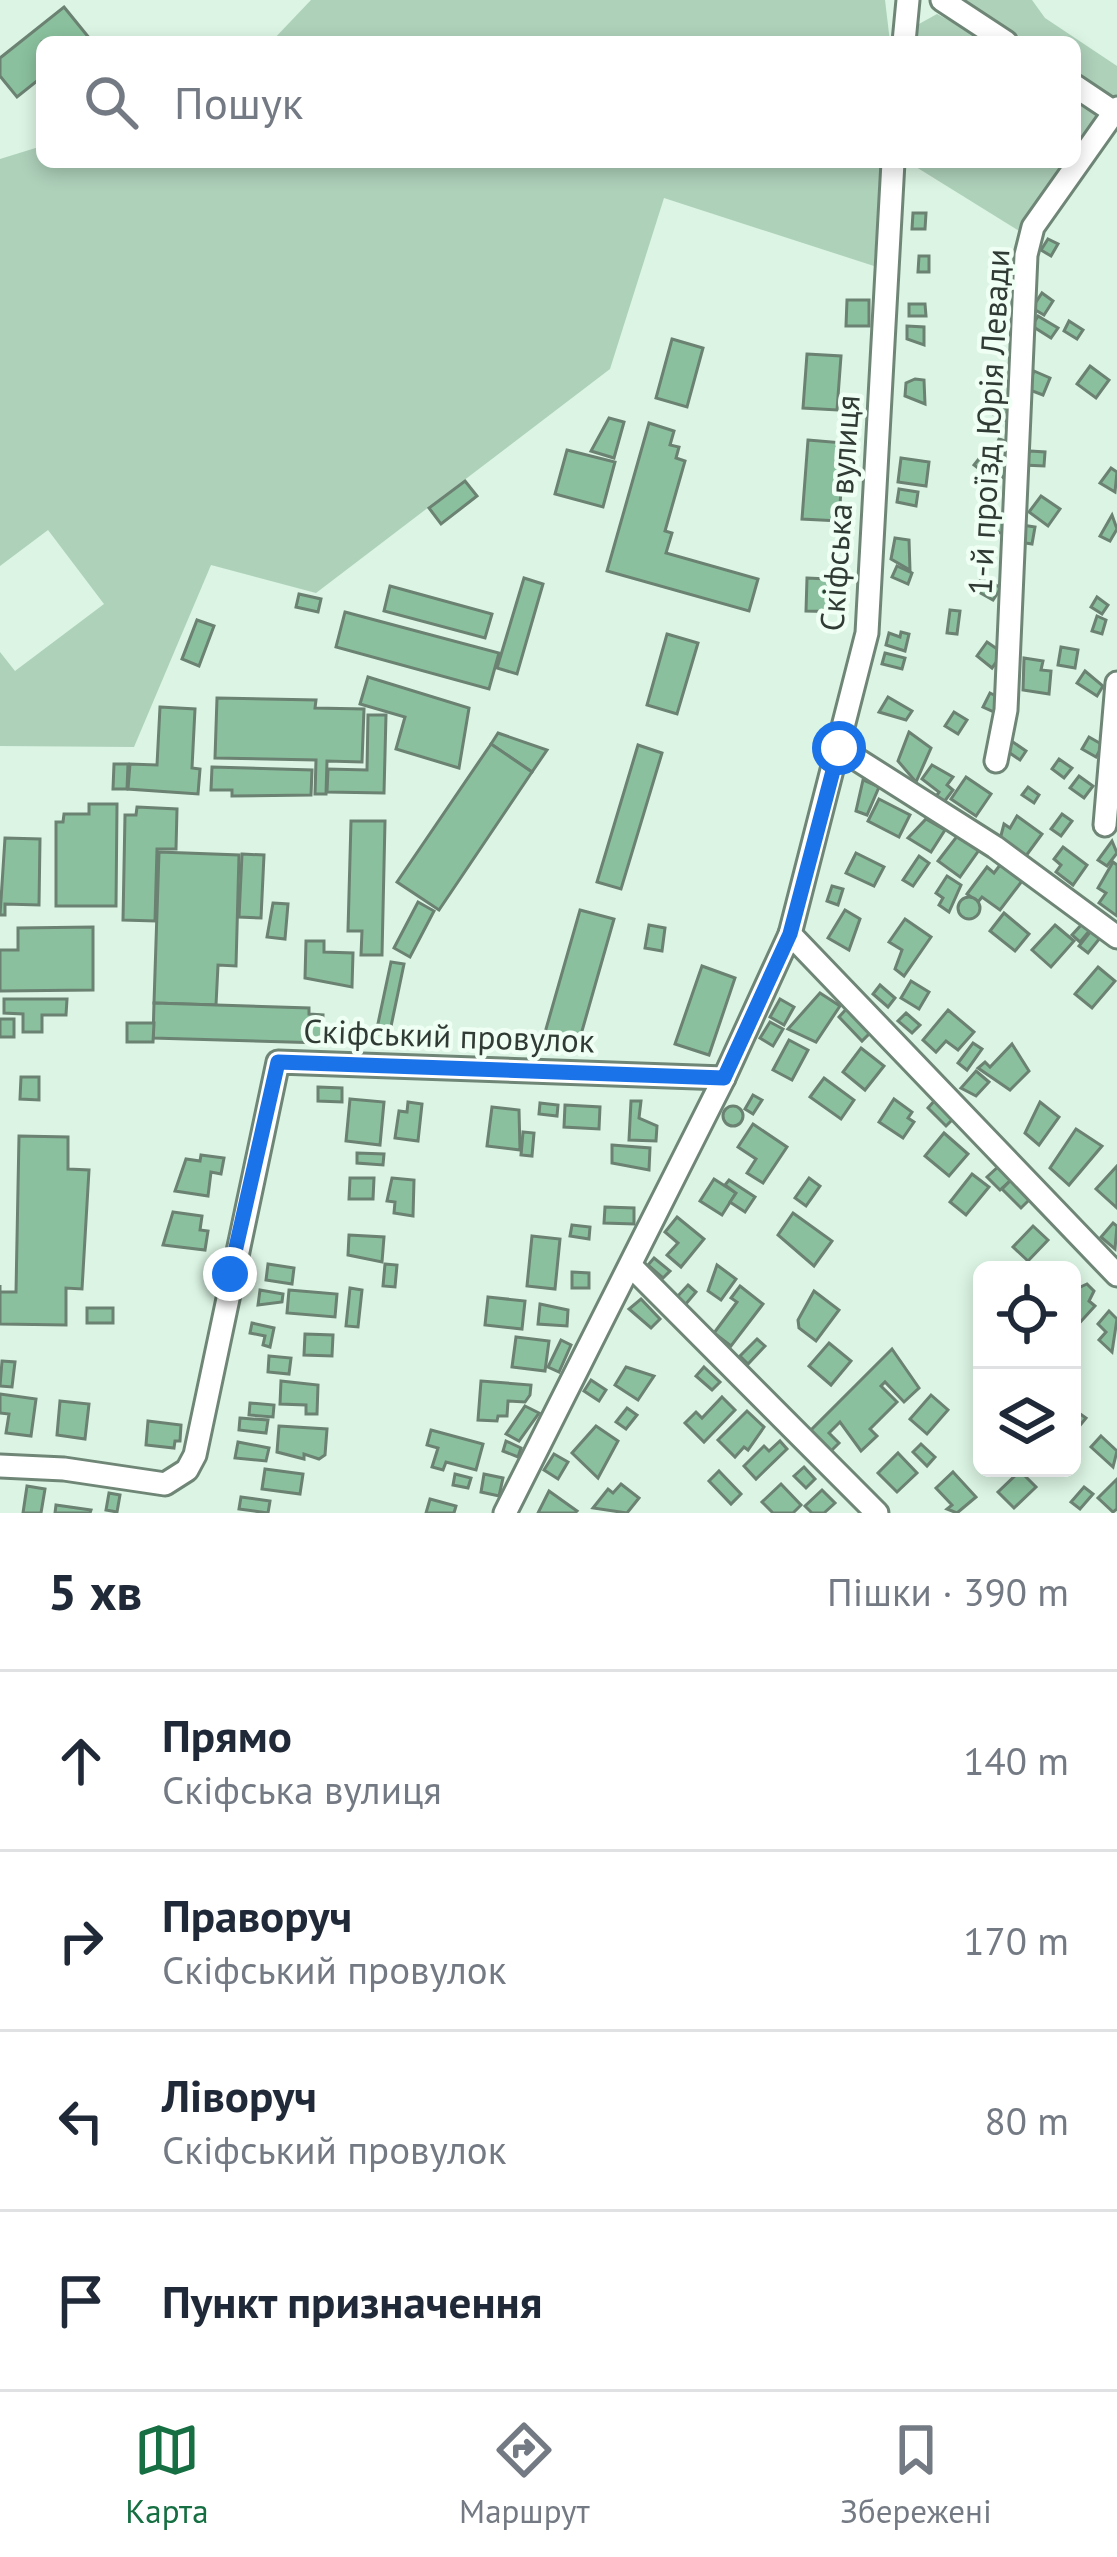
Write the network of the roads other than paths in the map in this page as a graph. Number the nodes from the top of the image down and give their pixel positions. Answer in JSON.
{"nodes":[{"id":1,"x":908,"y":0,"type":"edge"},
{"id":2,"x":942,"y":0,"type":"edge"},
{"id":3,"x":905,"y":36,"type":"edge"},
{"id":4,"x":997,"y":36,"type":"edge"},
{"id":5,"x":1081,"y":90,"type":"edge"},
{"id":6,"x":1116,"y":111,"type":"edge"},
{"id":7,"x":1081,"y":160,"type":"edge"},
{"id":8,"x":893,"y":168,"type":"edge"},
{"id":9,"x":1075,"y":168,"type":"edge"},
{"id":10,"x":1117,"y":683,"type":"edge"},
{"id":11,"x":839,"y":748,"type":"junction"},
{"id":12,"x":996,"y":761,"type":"dead end"},
{"id":13,"x":1105,"y":825,"type":"dead end"},
{"id":14,"x":790,"y":934,"type":"junction"},
{"id":15,"x":1117,"y":937,"type":"edge"},
{"id":16,"x":724,"y":1078,"type":"junction"},
{"id":17,"x":631,"y":1266,"type":"junction"},
{"id":18,"x":1117,"y":1275,"type":"edge"},
{"id":19,"x":0,"y":1466,"type":"edge"},
{"id":20,"x":505,"y":1513,"type":"edge"},
{"id":21,"x":877,"y":1513,"type":"edge"}],
"edges":[{"from":1,"to":3,"type":"street"},
{"from":2,"to":4,"type":"street"},
{"from":5,"to":6,"type":"street"},
{"from":6,"to":7,"type":"street","name":"1-й проїзд Юрія Левади"},
{"from":8,"to":11,"type":"street","name":"Скіфська вулиця"},
{"from":9,"to":12,"type":"street","name":"1-й проїзд Юрія Левади"},
{"from":10,"to":13,"type":"street"},
{"from":11,"to":14,"type":"street","name":"Скіфська вулиця"},
{"from":11,"to":15,"type":"street"},
{"from":14,"to":16,"type":"street","name":"Скіфська вулиця"},
{"from":14,"to":18,"type":"street"},
{"from":16,"to":17,"type":"street","name":"Скіфська вулиця"},
{"from":16,"to":19,"type":"street","name":"Скіфський провулок"},
{"from":17,"to":20,"type":"street","name":"Скіфська вулиця"},
{"from":17,"to":21,"type":"street"}]}
